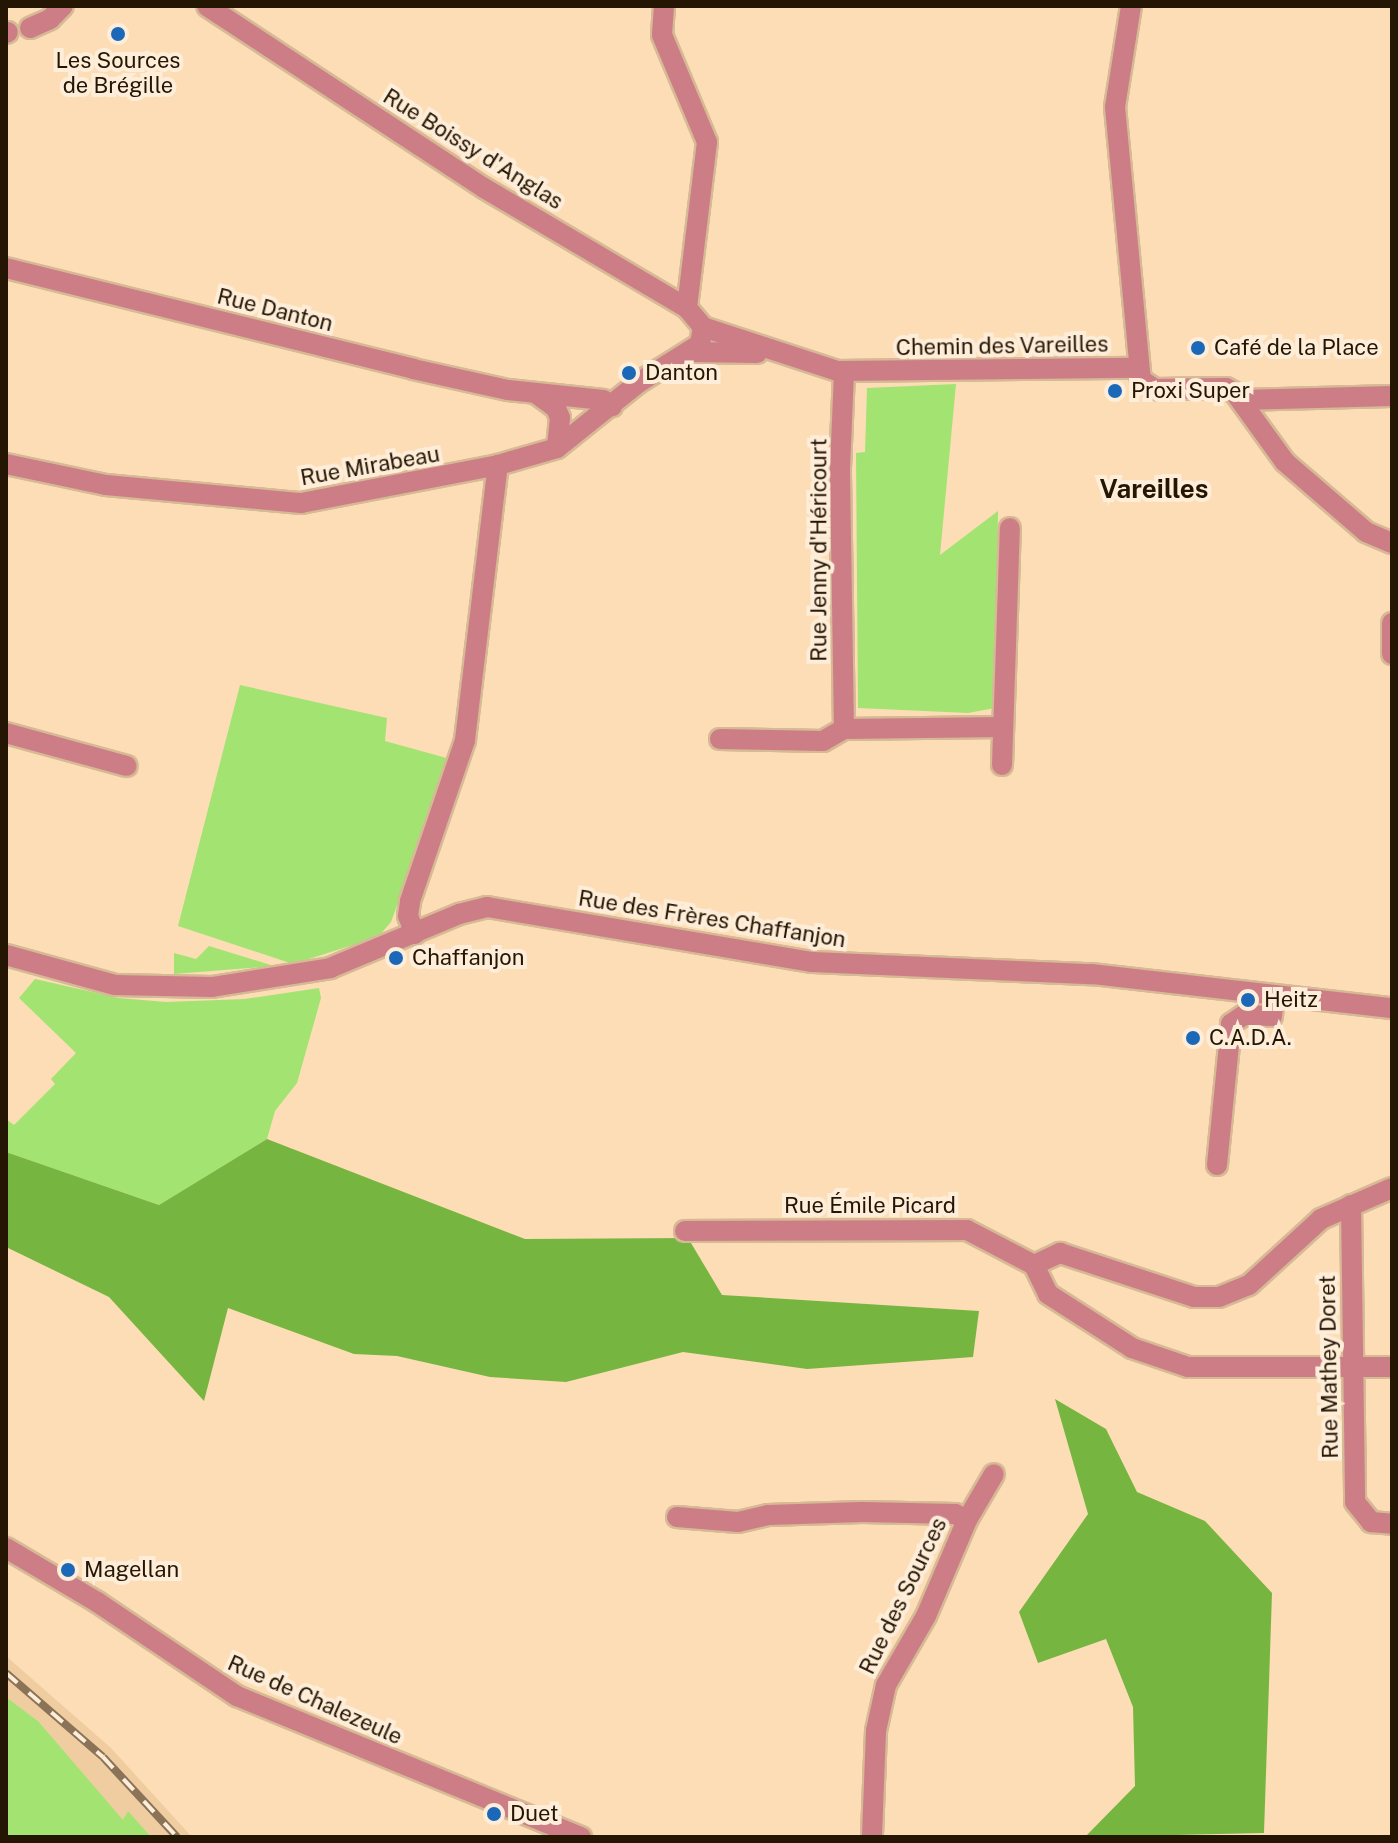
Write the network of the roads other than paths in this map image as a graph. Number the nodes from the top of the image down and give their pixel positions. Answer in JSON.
{"nodes":[{"id":1,"x":63,"y":6,"type":"edge"},
{"id":2,"x":207,"y":6,"type":"edge"},
{"id":3,"x":664,"y":6,"type":"edge"},
{"id":4,"x":1131,"y":6,"type":"edge"},
{"id":5,"x":30,"y":28,"type":"dead end"},
{"id":6,"x":6,"y":268,"type":"edge"},
{"id":7,"x":687,"y":308,"type":"junction"},
{"id":8,"x":700,"y":339,"type":"junction"},
{"id":9,"x":1137,"y":368,"type":"junction"},
{"id":10,"x":844,"y":371,"type":"junction"},
{"id":11,"x":534,"y":393,"type":"junction"},
{"id":12,"x":1392,"y":396,"type":"edge"},
{"id":13,"x":1241,"y":400,"type":"junction"},
{"id":14,"x":612,"y":406,"type":"junction"},
{"id":15,"x":557,"y":448,"type":"junction"},
{"id":16,"x":6,"y":464,"type":"edge"},
{"id":17,"x":498,"y":465,"type":"junction"},
{"id":18,"x":1010,"y":528,"type":"dead end"},
{"id":19,"x":1392,"y":543,"type":"edge"},
{"id":20,"x":1392,"y":623,"type":"edge"},
{"id":21,"x":1392,"y":654,"type":"edge"},
{"id":22,"x":1003,"y":727,"type":"junction"},
{"id":23,"x":844,"y":729,"type":"junction"},
{"id":24,"x":6,"y":733,"type":"edge"},
{"id":25,"x":720,"y":739,"type":"dead end"},
{"id":26,"x":1002,"y":765,"type":"dead end"},
{"id":27,"x":127,"y":766,"type":"dead end"},
{"id":28,"x":415,"y":934,"type":"junction"},
{"id":29,"x":6,"y":955,"type":"edge"},
{"id":30,"x":1274,"y":995,"type":"junction"},
{"id":31,"x":1392,"y":1008,"type":"edge"},
{"id":32,"x":1217,"y":1165,"type":"dead end"},
{"id":33,"x":1392,"y":1188,"type":"edge"},
{"id":34,"x":1351,"y":1205,"type":"junction"},
{"id":35,"x":685,"y":1231,"type":"dead end"},
{"id":36,"x":1034,"y":1265,"type":"junction"},
{"id":37,"x":1392,"y":1367,"type":"edge"},
{"id":38,"x":1355,"y":1370,"type":"junction"},
{"id":39,"x":994,"y":1474,"type":"dead end"},
{"id":40,"x":677,"y":1517,"type":"dead end"},
{"id":41,"x":967,"y":1520,"type":"junction"},
{"id":42,"x":1392,"y":1524,"type":"edge"},
{"id":43,"x":6,"y":1548,"type":"edge"},
{"id":44,"x":581,"y":1837,"type":"edge"},
{"id":45,"x":872,"y":1837,"type":"edge"}],
"edges":[{"from":1,"to":5,"type":"street"},
{"from":2,"to":7,"type":"street","name":"Rue Boissy d'Anglas"},
{"from":3,"to":7,"type":"street"},
{"from":4,"to":9,"type":"street"},
{"from":6,"to":11,"type":"street","name":"Rue Danton"},
{"from":7,"to":8,"type":"street","name":"Rue Boissy d'Anglas"},
{"from":8,"to":10,"type":"street","name":"Chemin des Vareilles"},
{"from":8,"to":14,"type":"street","name":"Rue Mirabeau"},
{"from":9,"to":10,"type":"street","name":"Chemin des Vareilles"},
{"from":9,"to":13,"type":"street","name":"Chemin des Vareilles"},
{"from":10,"to":23,"type":"street","name":"Rue Jenny d'Héricourt"},
{"from":11,"to":14,"type":"street","name":"Rue Danton"},
{"from":11,"to":15,"type":"street"},
{"from":12,"to":13,"type":"street","name":"Chemin des Vareilles"},
{"from":13,"to":19,"type":"street"},
{"from":14,"to":15,"type":"street","name":"Rue Mirabeau"},
{"from":15,"to":17,"type":"street","name":"Rue Mirabeau"},
{"from":16,"to":17,"type":"street","name":"Rue Mirabeau"},
{"from":17,"to":28,"type":"street"},
{"from":18,"to":22,"type":"street"},
{"from":20,"to":21,"type":"street"},
{"from":22,"to":23,"type":"street"},
{"from":22,"to":26,"type":"street"},
{"from":23,"to":25,"type":"street"},
{"from":24,"to":27,"type":"street"},
{"from":28,"to":29,"type":"street","name":"Rue des Frères Chaffanjon"},
{"from":28,"to":30,"type":"street","name":"Rue des Frères Chaffanjon"},
{"from":30,"to":31,"type":"street","name":"Rue des Frères Chaffanjon"},
{"from":30,"to":32,"type":"street"},
{"from":33,"to":34,"type":"street"},
{"from":34,"to":36,"type":"street"},
{"from":34,"to":38,"type":"street","name":"Rue Mathey Doret"},
{"from":35,"to":36,"type":"street","name":"Rue Émile Picard"},
{"from":36,"to":38,"type":"street"},
{"from":37,"to":38,"type":"street"},
{"from":38,"to":42,"type":"street","name":"Rue Mathey Doret"},
{"from":39,"to":41,"type":"street","name":"Rue des Sources"},
{"from":40,"to":41,"type":"street","name":"Rue des Sources"},
{"from":41,"to":45,"type":"street","name":"Rue des Sources"},
{"from":43,"to":44,"type":"street","name":"Rue de Chalezeule"}]}
